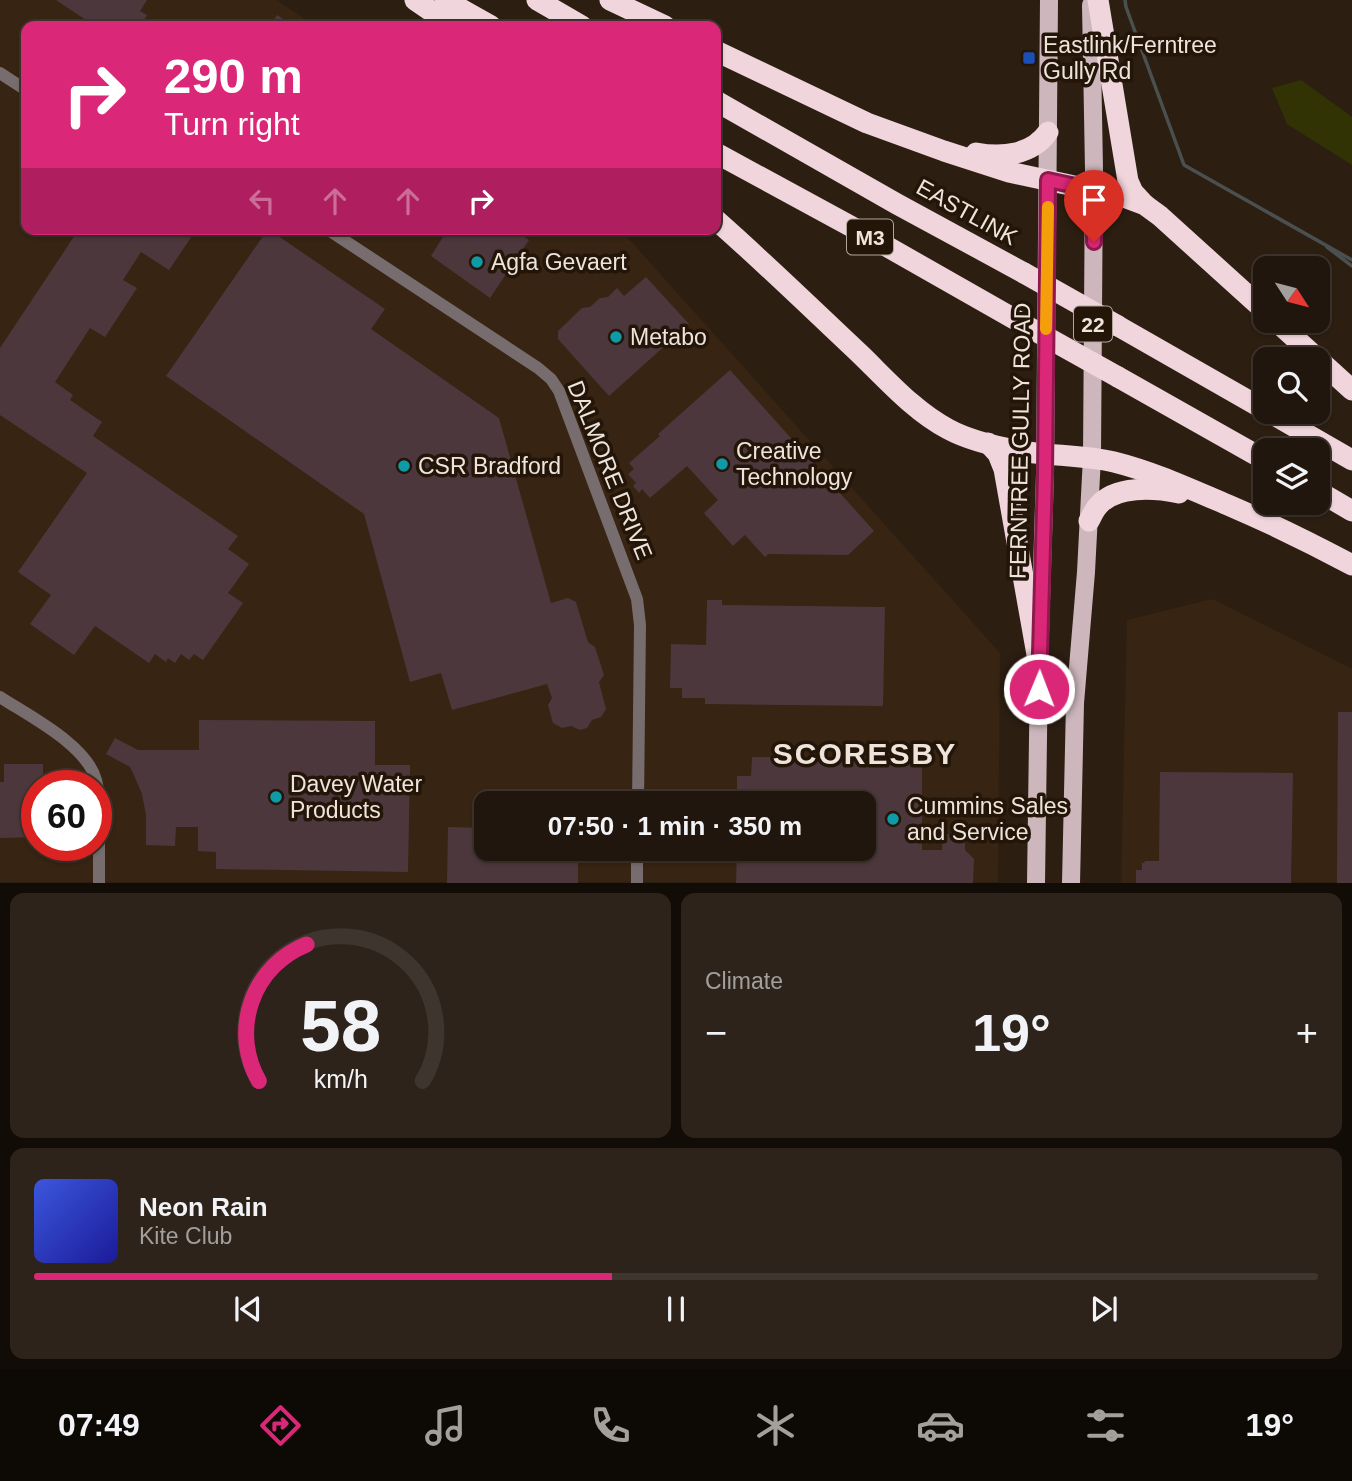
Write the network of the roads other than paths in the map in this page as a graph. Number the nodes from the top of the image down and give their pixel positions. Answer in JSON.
{"nodes":[{"id":1,"x":415,"y":0,"type":"edge"},
{"id":2,"x":445,"y":0,"type":"edge"},
{"id":3,"x":537,"y":0,"type":"edge"},
{"id":4,"x":610,"y":0,"type":"edge"},
{"id":5,"x":1049,"y":0,"type":"edge"},
{"id":6,"x":1091,"y":0,"type":"edge"},
{"id":7,"x":1098,"y":0,"type":"edge"},
{"id":8,"x":446,"y":21,"type":"edge"},
{"id":9,"x":482,"y":21,"type":"edge"},
{"id":10,"x":573,"y":21,"type":"edge"},
{"id":11,"x":654,"y":21,"type":"edge"},
{"id":12,"x":721,"y":53,"type":"edge"},
{"id":13,"x":0,"y":73,"type":"edge"},
{"id":14,"x":21,"y":87,"type":"edge"},
{"id":15,"x":721,"y":105,"type":"edge"},
{"id":16,"x":1048,"y":132,"type":"junction"},
{"id":17,"x":906,"y":137,"type":"junction"},
{"id":18,"x":721,"y":156,"type":"edge"},
{"id":19,"x":1048,"y":180,"type":"junction"},
{"id":20,"x":1094,"y":190,"type":"junction"},
{"id":21,"x":1145,"y":205,"type":"junction"},
{"id":22,"x":721,"y":224,"type":"edge"},
{"id":23,"x":336,"y":235,"type":"edge"},
{"id":24,"x":1253,"y":300,"type":"edge"},
{"id":25,"x":1289,"y":333,"type":"edge"},
{"id":26,"x":1352,"y":390,"type":"edge"},
{"id":27,"x":1253,"y":404,"type":"edge"},
{"id":28,"x":1289,"y":424,"type":"edge"},
{"id":29,"x":988,"y":443,"type":"junction"},
{"id":30,"x":1045,"y":453,"type":"junction"},
{"id":31,"x":1253,"y":453,"type":"edge"},
{"id":32,"x":1092,"y":457,"type":"junction"},
{"id":33,"x":1352,"y":460,"type":"edge"},
{"id":34,"x":1330,"y":498,"type":"edge"},
{"id":35,"x":1225,"y":504,"type":"junction"},
{"id":36,"x":1352,"y":511,"type":"edge"},
{"id":37,"x":1089,"y":521,"type":"junction"},
{"id":38,"x":1352,"y":565,"type":"edge"},
{"id":39,"x":1039,"y":666,"type":"junction"},
{"id":40,"x":0,"y":697,"type":"edge"},
{"id":41,"x":638,"y":791,"type":"edge"},
{"id":42,"x":637,"y":861,"type":"edge"},
{"id":43,"x":99,"y":883,"type":"edge"},
{"id":44,"x":637,"y":883,"type":"edge"},
{"id":45,"x":1036,"y":883,"type":"edge"},
{"id":46,"x":1071,"y":883,"type":"edge"}],
"edges":[{"from":1,"to":8,"type":"highway"},
{"from":2,"to":9,"type":"highway"},
{"from":3,"to":10,"type":"highway"},
{"from":4,"to":11,"type":"highway"},
{"from":5,"to":16,"type":"main road","name":"FERNTREE GULLY ROAD","number":"22"},
{"from":6,"to":20,"type":"main road","number":"22"},
{"from":7,"to":21,"type":"highway"},
{"from":12,"to":17,"type":"highway"},
{"from":13,"to":14,"type":"street"},
{"from":15,"to":27,"type":"highway","name":"EASTLINK","number":"M3","bridge":true},
{"from":16,"to":17,"type":"highway"},
{"from":16,"to":19,"type":"main road","name":"FERNTREE GULLY ROAD","number":"22"},
{"from":17,"to":19,"type":"highway"},
{"from":18,"to":31,"type":"highway","number":"M3","bridge":true},
{"from":19,"to":20,"type":"highway"},
{"from":19,"to":30,"type":"main road","name":"FERNTREE GULLY ROAD","number":"22"},
{"from":20,"to":21,"type":"highway"},
{"from":20,"to":32,"type":"main road","number":"22"},
{"from":21,"to":24,"type":"highway"},
{"from":22,"to":29,"type":"highway"},
{"from":23,"to":41,"type":"street","name":"DALMORE DRIVE"},
{"from":25,"to":26,"type":"highway"},
{"from":28,"to":33,"type":"highway","name":"EASTLINK","number":"M3"},
{"from":29,"to":30,"type":"highway"},
{"from":29,"to":39,"type":"highway"},
{"from":30,"to":32,"type":"highway"},
{"from":30,"to":39,"type":"main road","name":"FERNTREE GULLY ROAD","number":"22"},
{"from":32,"to":35,"type":"highway"},
{"from":32,"to":37,"type":"main road","number":"22"},
{"from":34,"to":36,"type":"highway"},
{"from":35,"to":37,"type":"highway"},
{"from":35,"to":38,"type":"highway"},
{"from":37,"to":46,"type":"main road","number":"22"},
{"from":39,"to":45,"type":"main road","name":"FERNTREE GULLY ROAD","number":"22"},
{"from":40,"to":43,"type":"street"},
{"from":42,"to":44,"type":"street"}]}
